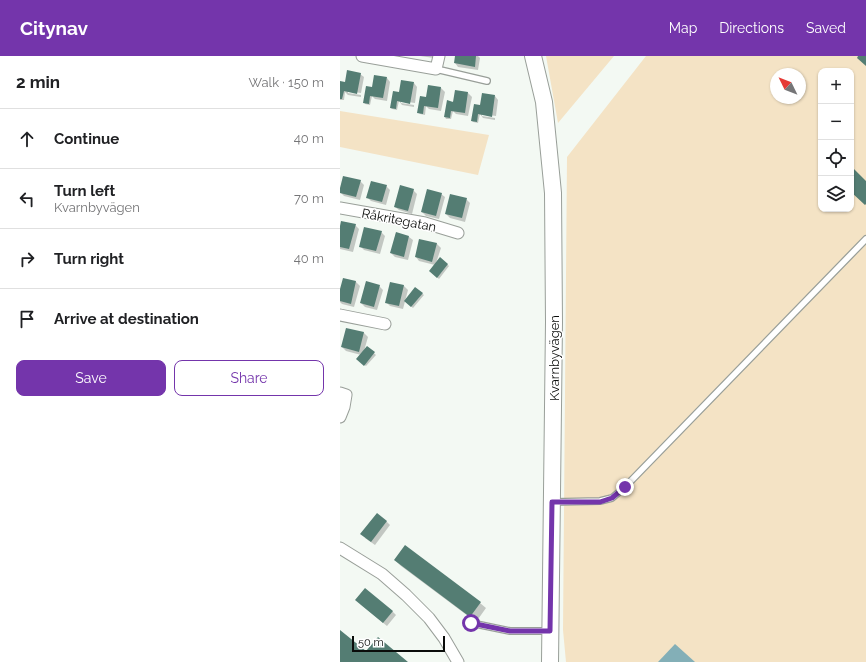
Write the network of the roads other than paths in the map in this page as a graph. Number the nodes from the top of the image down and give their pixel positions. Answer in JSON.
{"nodes":[{"id":1,"x":362,"y":56,"type":"edge"},
{"id":2,"x":439,"y":56,"type":"edge"},
{"id":3,"x":534,"y":56,"type":"edge"},
{"id":4,"x":436,"y":69,"type":"junction"},
{"id":5,"x":487,"y":81,"type":"dead end"},
{"id":6,"x":340,"y":208,"type":"edge"},
{"id":7,"x":458,"y":233,"type":"dead end"},
{"id":8,"x":866,"y":239,"type":"edge"},
{"id":9,"x":340,"y":315,"type":"edge"},
{"id":10,"x":385,"y":324,"type":"dead end"},
{"id":11,"x":340,"y":393,"type":"edge"},
{"id":12,"x":340,"y":418,"type":"edge"},
{"id":13,"x":552,"y":502,"type":"junction"},
{"id":14,"x":340,"y":548,"type":"edge"},
{"id":15,"x":471,"y":623,"type":"dead end"},
{"id":16,"x":550,"y":631,"type":"junction"},
{"id":17,"x":458,"y":662,"type":"edge"},
{"id":18,"x":550,"y":662,"type":"edge"}],
"edges":[{"from":1,"to":4,"type":"street"},
{"from":2,"to":4,"type":"street"},
{"from":3,"to":13,"type":"street","name":"Kvarnbyvägen"},
{"from":4,"to":5,"type":"lane"},
{"from":6,"to":7,"type":"street","name":"Råkritegatan"},
{"from":8,"to":13,"type":"lane"},
{"from":9,"to":10,"type":"street"},
{"from":11,"to":12,"type":"street"},
{"from":13,"to":16,"type":"street","name":"Kvarnbyvägen"},
{"from":14,"to":17,"type":"street"},
{"from":15,"to":16,"type":"lane"},
{"from":16,"to":18,"type":"street","name":"Kvarnbyvägen"}]}
